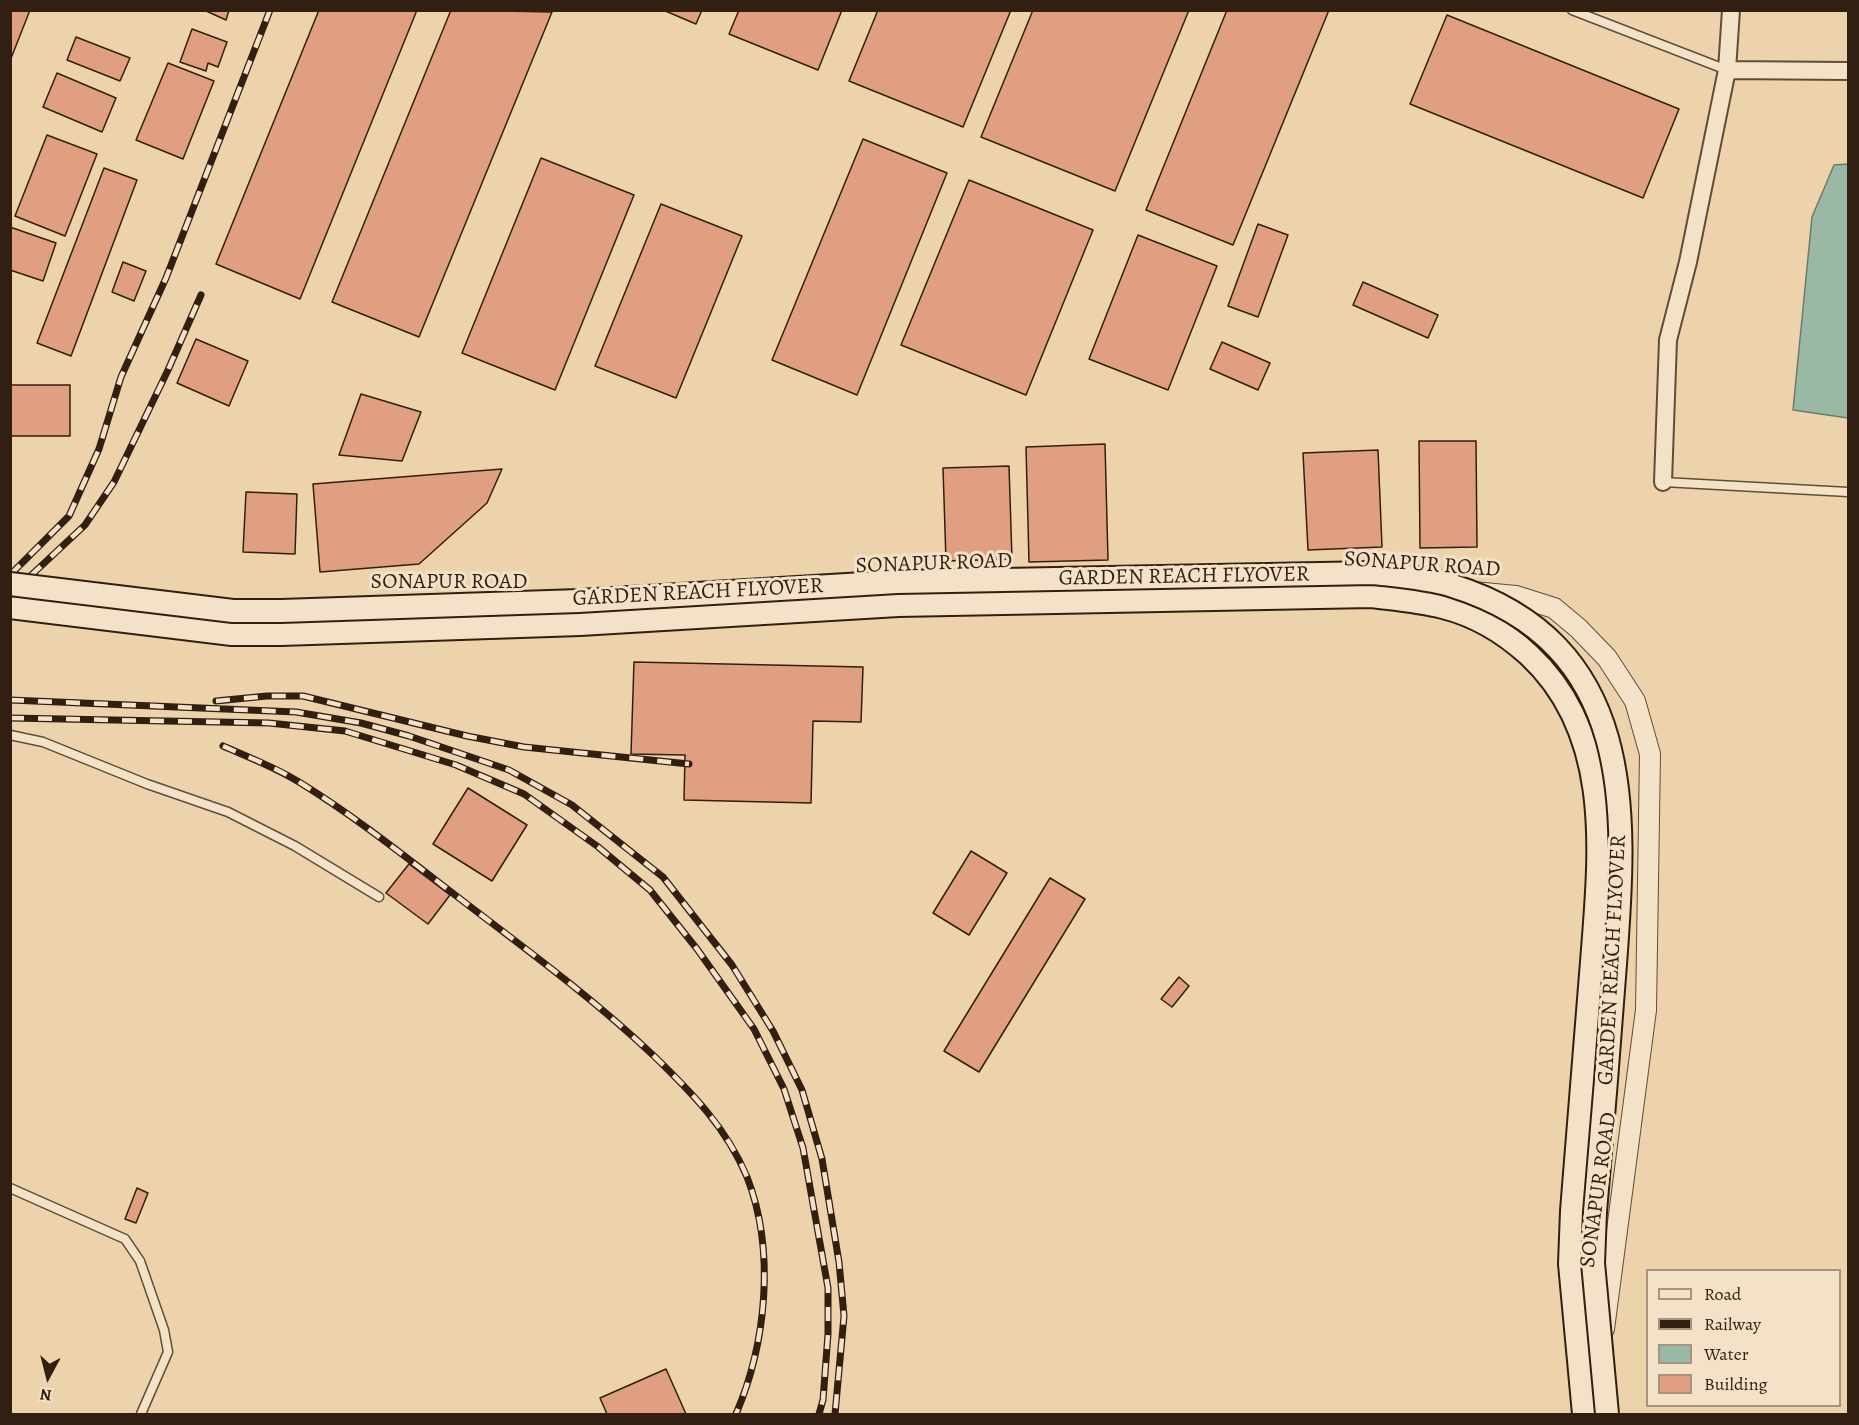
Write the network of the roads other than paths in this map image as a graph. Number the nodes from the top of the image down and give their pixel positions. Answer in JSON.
{"nodes":[{"id":1,"x":1572,"y":10,"type":"edge"},
{"id":2,"x":1731,"y":10,"type":"edge"},
{"id":3,"x":1727,"y":70,"type":"junction"},
{"id":4,"x":1848,"y":71,"type":"edge"},
{"id":5,"x":1663,"y":482,"type":"joint"},
{"id":6,"x":1848,"y":492,"type":"edge"},
{"id":7,"x":10,"y":584,"type":"edge"},
{"id":8,"x":10,"y":594,"type":"edge"},
{"id":9,"x":10,"y":608,"type":"edge"},
{"id":10,"x":10,"y":735,"type":"edge"},
{"id":11,"x":379,"y":897,"type":"dead end"},
{"id":12,"x":10,"y":1188,"type":"edge"},
{"id":13,"x":141,"y":1414,"type":"edge"},
{"id":14,"x":1584,"y":1414,"type":"edge"},
{"id":15,"x":1592,"y":1414,"type":"edge"},
{"id":16,"x":1607,"y":1414,"type":"edge"}],
"edges":[{"from":1,"to":3,"type":"lane"},
{"from":2,"to":3,"type":"street"},
{"from":3,"to":4,"type":"street"},
{"from":3,"to":5,"type":"street"},
{"from":5,"to":6,"type":"lane"},
{"from":7,"to":16,"type":"main road","name":"GARDEN REACH FLYOVER","bridge":true},
{"from":8,"to":15,"type":"street","name":"SONAPUR ROAD"},
{"from":9,"to":14,"type":"main road","name":"GARDEN REACH FLYOVER"},
{"from":10,"to":11,"type":"lane"},
{"from":12,"to":13,"type":"lane"}]}
